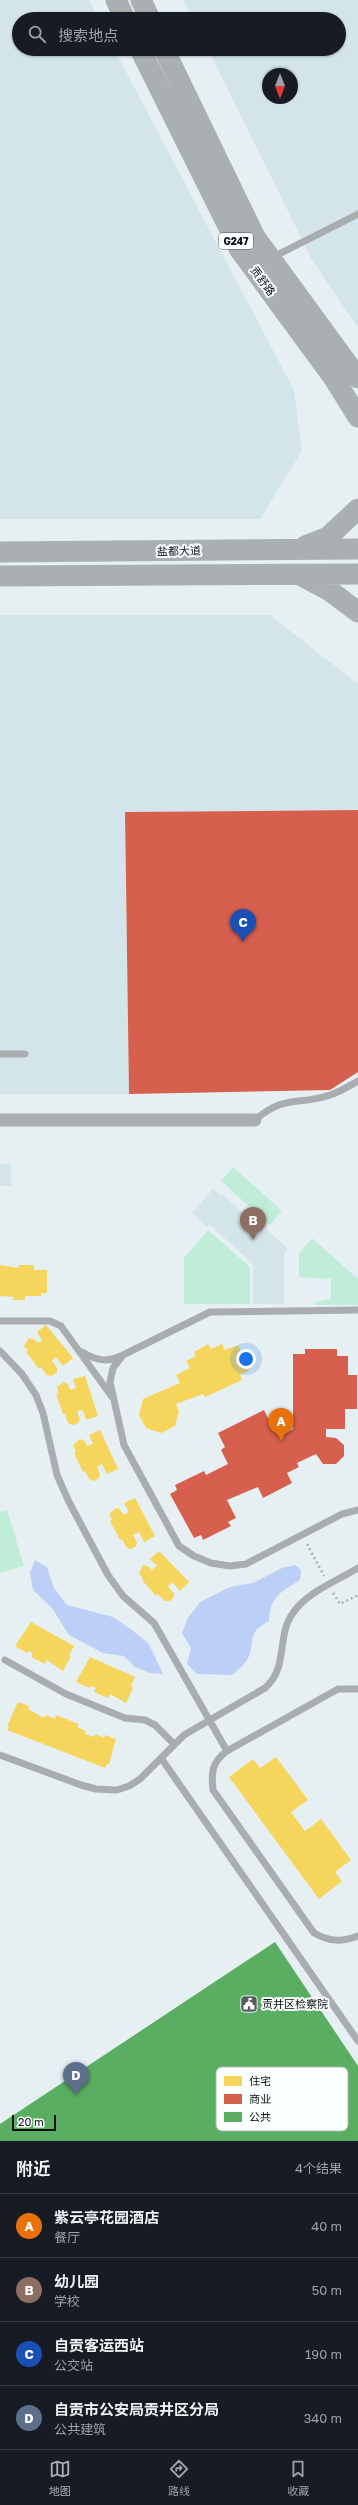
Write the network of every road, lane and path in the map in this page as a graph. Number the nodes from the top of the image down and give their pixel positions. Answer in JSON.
{"nodes":[{"id":1,"x":116,"y":0,"type":"edge"},
{"id":2,"x":140,"y":0,"type":"edge"},
{"id":3,"x":122,"y":12,"type":"edge"},
{"id":4,"x":146,"y":12,"type":"edge"},
{"id":5,"x":143,"y":56,"type":"edge"},
{"id":6,"x":167,"y":56,"type":"edge"},
{"id":7,"x":358,"y":214,"type":"edge"},
{"id":8,"x":271,"y":258,"type":"junction"},
{"id":9,"x":358,"y":378,"type":"edge"},
{"id":10,"x":358,"y":417,"type":"edge"},
{"id":11,"x":358,"y":509,"type":"edge"},
{"id":12,"x":358,"y":549,"type":"edge"},
{"id":13,"x":295,"y":550,"type":"junction"},
{"id":14,"x":0,"y":552,"type":"edge"},
{"id":15,"x":298,"y":574,"type":"junction"},
{"id":16,"x":358,"y":574,"type":"edge"},
{"id":17,"x":0,"y":576,"type":"edge"},
{"id":18,"x":358,"y":612,"type":"edge"},
{"id":19,"x":0,"y":1054,"type":"edge"},
{"id":20,"x":26,"y":1054,"type":"dead end"},
{"id":21,"x":358,"y":1081,"type":"edge"},
{"id":22,"x":0,"y":1120,"type":"edge"},
{"id":23,"x":255,"y":1120,"type":"joint"},
{"id":24,"x":358,"y":1310,"type":"edge"},
{"id":25,"x":0,"y":1321,"type":"edge"},
{"id":26,"x":80,"y":1350,"type":"junction"},
{"id":27,"x":0,"y":1352,"type":"edge"},
{"id":28,"x":123,"y":1355,"type":"junction"},
{"id":29,"x":114,"y":1400,"type":"junction"},
{"id":30,"x":358,"y":1510,"type":"edge"},
{"id":31,"x":358,"y":1568,"type":"edge"},
{"id":32,"x":5,"y":1660,"type":"dead end"},
{"id":33,"x":358,"y":1689,"type":"edge"},
{"id":34,"x":210,"y":1721,"type":"junction"},
{"id":35,"x":174,"y":1744,"type":"junction"},
{"id":36,"x":227,"y":1751,"type":"junction"},
{"id":37,"x":0,"y":1755,"type":"edge"},
{"id":38,"x":161,"y":1758,"type":"junction"},
{"id":39,"x":358,"y":1936,"type":"edge"},
{"id":40,"x":358,"y":2041,"type":"edge"}],
"edges":[{"from":1,"to":3,"type":"main road"},
{"from":2,"to":4,"type":"main road"},
{"from":5,"to":10,"type":"main road","name":"贡舒路","number":"G247"},
{"from":6,"to":8,"type":"main road","name":"贡舒路","number":"G247"},
{"from":7,"to":8,"type":"lane"},
{"from":8,"to":9,"type":"main road","name":"贡舒路","number":"G247"},
{"from":11,"to":13,"type":"main road"},
{"from":12,"to":13,"type":"main road","name":"盐都大道"},
{"from":13,"to":14,"type":"main road","name":"盐都大道"},
{"from":15,"to":16,"type":"main road"},
{"from":15,"to":17,"type":"main road"},
{"from":15,"to":18,"type":"main road"},
{"from":19,"to":20,"type":"lane"},
{"from":21,"to":23,"type":"lane"},
{"from":22,"to":23,"type":"street"},
{"from":24,"to":28,"type":"lane"},
{"from":25,"to":26,"type":"lane"},
{"from":26,"to":28,"type":"lane"},
{"from":26,"to":29,"type":"lane"},
{"from":27,"to":34,"type":"lane"},
{"from":28,"to":29,"type":"lane"},
{"from":29,"to":30,"type":"lane"},
{"from":31,"to":34,"type":"lane"},
{"from":32,"to":35,"type":"lane"},
{"from":33,"to":36,"type":"lane"},
{"from":34,"to":35,"type":"lane"},
{"from":34,"to":36,"type":"lane"},
{"from":35,"to":38,"type":"lane"},
{"from":36,"to":39,"type":"lane"},
{"from":37,"to":38,"type":"lane"},
{"from":38,"to":40,"type":"lane"}]}
